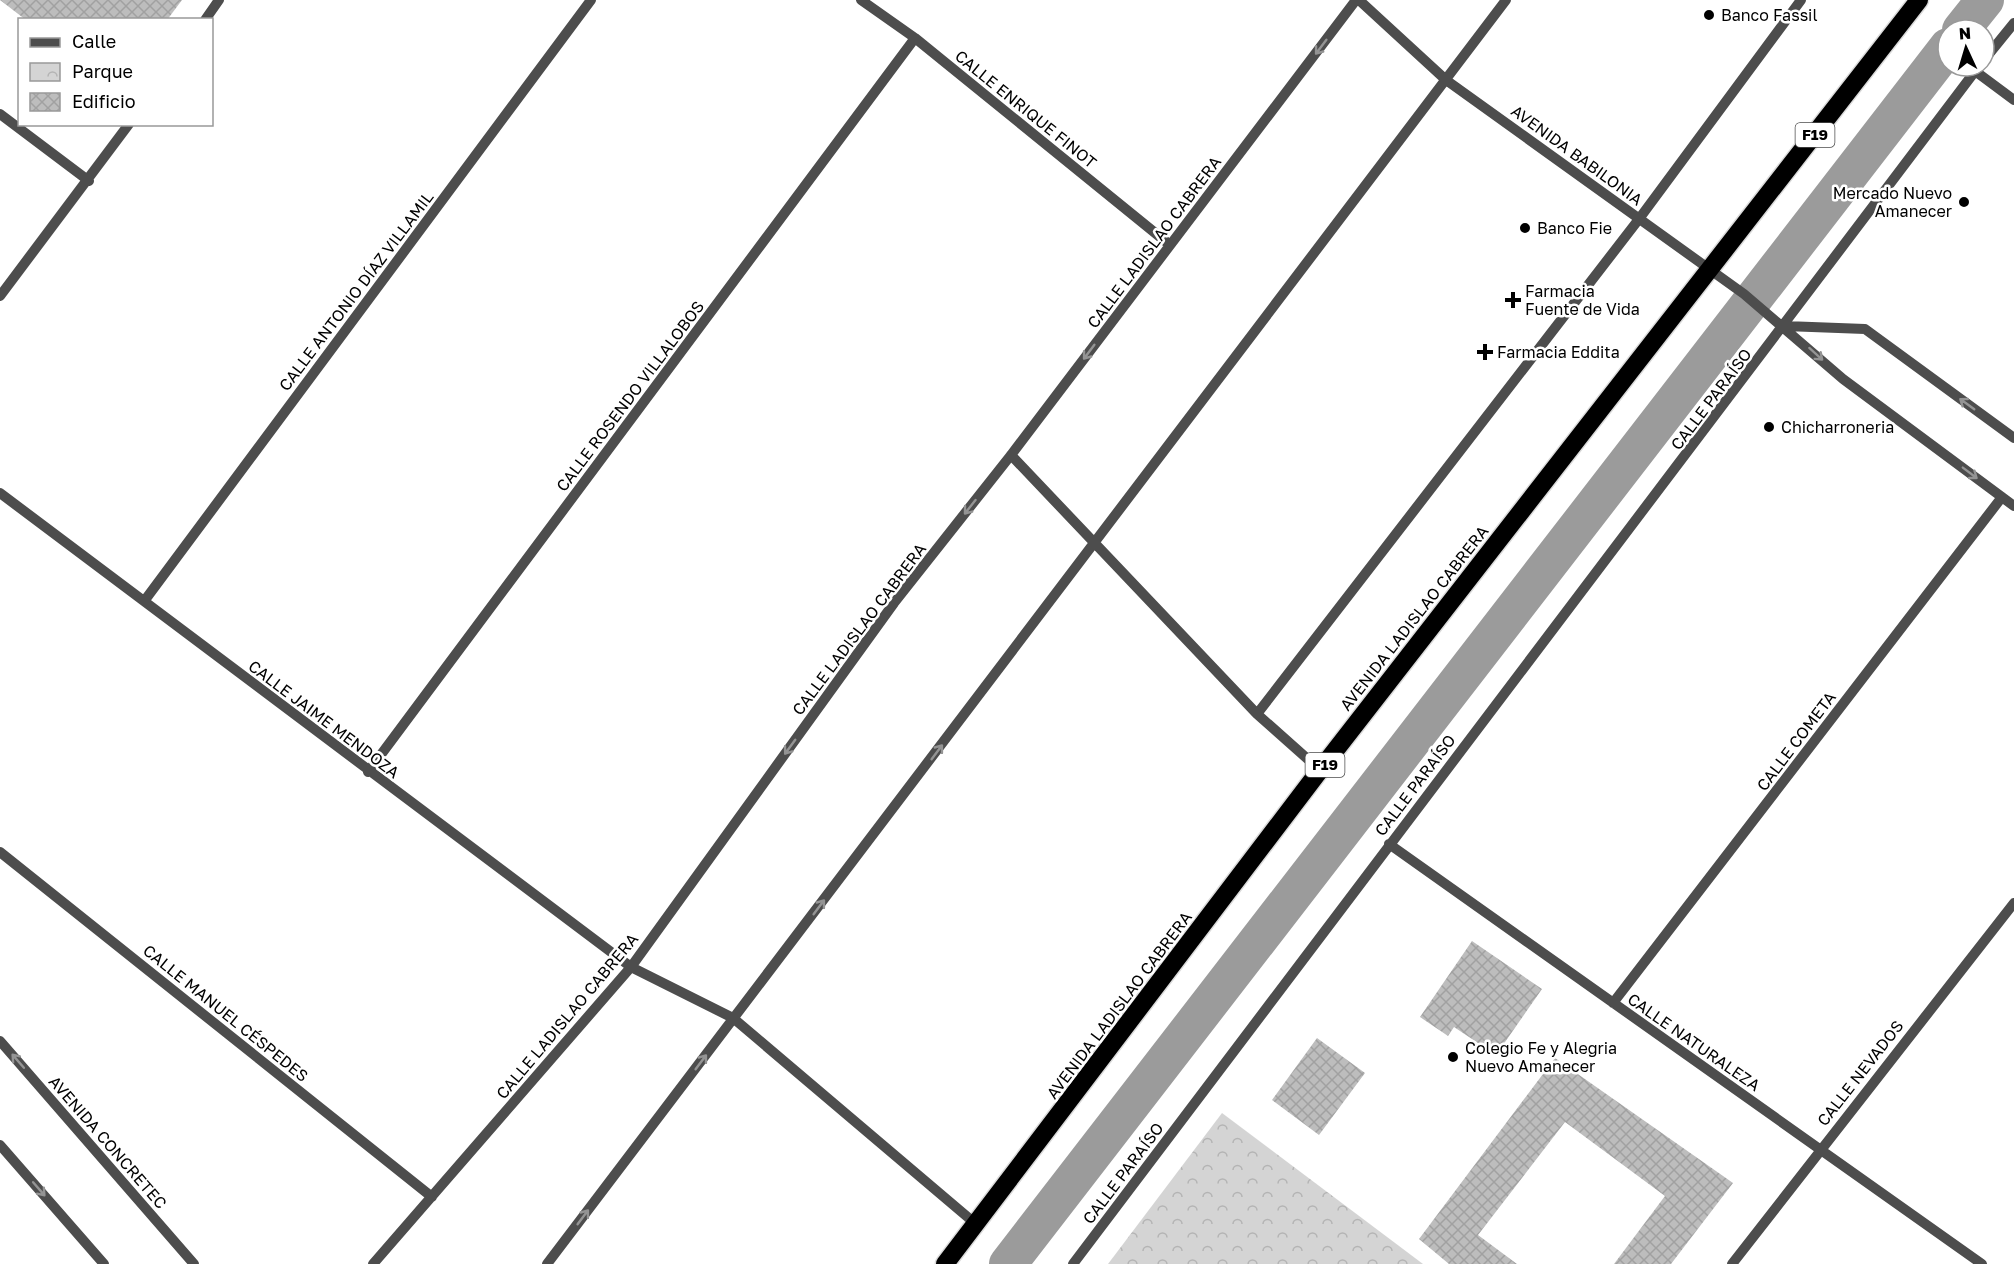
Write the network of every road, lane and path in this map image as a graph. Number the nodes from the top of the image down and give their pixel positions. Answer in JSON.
{"nodes":[{"id":1,"x":219,"y":0,"type":"edge"},
{"id":2,"x":591,"y":0,"type":"edge"},
{"id":3,"x":861,"y":0,"type":"edge"},
{"id":4,"x":1358,"y":0,"type":"edge"},
{"id":5,"x":1506,"y":0,"type":"edge"},
{"id":6,"x":1802,"y":0,"type":"edge"},
{"id":7,"x":1919,"y":0,"type":"edge"},
{"id":8,"x":206,"y":18,"type":"edge"},
{"id":9,"x":2014,"y":23,"type":"edge"},
{"id":10,"x":915,"y":38,"type":"junction"},
{"id":11,"x":1996,"y":45,"type":"edge"},
{"id":12,"x":1970,"y":78,"type":"edge"},
{"id":13,"x":1988,"y":78,"type":"edge"},
{"id":14,"x":1446,"y":80,"type":"junction"},
{"id":15,"x":2014,"y":100,"type":"edge"},
{"id":16,"x":0,"y":114,"type":"edge"},
{"id":17,"x":128,"y":126,"type":"edge"},
{"id":18,"x":89,"y":181,"type":"junction"},
{"id":19,"x":1640,"y":219,"type":"junction"},
{"id":20,"x":1170,"y":245,"type":"junction"},
{"id":21,"x":1711,"y":270,"type":"junction"},
{"id":22,"x":0,"y":297,"type":"edge"},
{"id":23,"x":1785,"y":326,"type":"junction"},
{"id":24,"x":2014,"y":438,"type":"edge"},
{"id":25,"x":1011,"y":455,"type":"junction"},
{"id":26,"x":0,"y":493,"type":"edge"},
{"id":27,"x":2002,"y":497,"type":"junction"},
{"id":28,"x":2014,"y":506,"type":"edge"},
{"id":29,"x":1096,"y":543,"type":"junction"},
{"id":30,"x":145,"y":600,"type":"junction"},
{"id":31,"x":1257,"y":714,"type":"junction"},
{"id":32,"x":1320,"y":770,"type":"junction"},
{"id":33,"x":368,"y":772,"type":"junction"},
{"id":34,"x":1389,"y":844,"type":"junction"},
{"id":35,"x":0,"y":852,"type":"edge"},
{"id":36,"x":2014,"y":903,"type":"edge"},
{"id":37,"x":632,"y":967,"type":"junction"},
{"id":38,"x":1613,"y":1003,"type":"junction"},
{"id":39,"x":734,"y":1018,"type":"junction"},
{"id":40,"x":0,"y":1041,"type":"edge"},
{"id":41,"x":0,"y":1145,"type":"edge"},
{"id":42,"x":1820,"y":1149,"type":"junction"},
{"id":43,"x":432,"y":1197,"type":"junction"},
{"id":44,"x":977,"y":1225,"type":"junction"},
{"id":45,"x":104,"y":1264,"type":"edge"},
{"id":46,"x":194,"y":1264,"type":"edge"},
{"id":47,"x":373,"y":1264,"type":"edge"},
{"id":48,"x":547,"y":1264,"type":"edge"},
{"id":49,"x":945,"y":1264,"type":"edge"},
{"id":50,"x":1073,"y":1264,"type":"edge"},
{"id":51,"x":1732,"y":1264,"type":"edge"},
{"id":52,"x":1982,"y":1264,"type":"edge"}],
"edges":[{"from":1,"to":8,"type":"street"},
{"from":2,"to":30,"type":"street","name":"CALLE ANTONIO DÍAZ VILLAMIL"},
{"from":3,"to":10,"type":"street","name":"CALLE ENRIQUE FINOT"},
{"from":4,"to":14,"type":"street","name":"AVENIDA BABILONIA"},
{"from":4,"to":20,"type":"street","name":"CALLE LADISLAO CABRERA","one_way":true},
{"from":5,"to":14,"type":"street"},
{"from":6,"to":19,"type":"street"},
{"from":7,"to":21,"type":"highway","name":"AVENIDA LADISLAO CABRERA","number":"F19"},
{"from":9,"to":11,"type":"street"},
{"from":10,"to":20,"type":"street","name":"CALLE ENRIQUE FINOT"},
{"from":10,"to":33,"type":"street","name":"CALLE ROSENDO VILLALOBOS"},
{"from":12,"to":23,"type":"street"},
{"from":13,"to":15,"type":"street"},
{"from":14,"to":19,"type":"street","name":"AVENIDA BABILONIA"},
{"from":14,"to":29,"type":"street"},
{"from":16,"to":18,"type":"street"},
{"from":17,"to":18,"type":"street"},
{"from":18,"to":22,"type":"street"},
{"from":19,"to":21,"type":"street","name":"AVENIDA BABILONIA"},
{"from":19,"to":31,"type":"street"},
{"from":20,"to":25,"type":"street","name":"CALLE LADISLAO CABRERA","one_way":true},
{"from":21,"to":23,"type":"street","name":"AVENIDA BABILONIA"},
{"from":21,"to":32,"type":"highway","name":"AVENIDA LADISLAO CABRERA","number":"F19"},
{"from":24,"to":23,"type":"street","one_way":true},
{"from":23,"to":27,"type":"street","name":"AVENIDA BABILONIA","one_way":true},
{"from":23,"to":34,"type":"street","name":"CALLE PARAÍSO"},
{"from":25,"to":29,"type":"street"},
{"from":25,"to":37,"type":"street","name":"CALLE LADISLAO CABRERA","one_way":true},
{"from":26,"to":30,"type":"street","name":"CALLE JAIME MENDOZA"},
{"from":27,"to":28,"type":"street","name":"AVENIDA BABILONIA"},
{"from":27,"to":38,"type":"street","name":"CALLE COMETA"},
{"from":29,"to":31,"type":"street"},
{"from":39,"to":29,"type":"street","one_way":true},
{"from":30,"to":33,"type":"street","name":"CALLE JAIME MENDOZA"},
{"from":31,"to":32,"type":"street"},
{"from":32,"to":44,"type":"highway","name":"AVENIDA LADISLAO CABRERA","number":"F19"},
{"from":33,"to":37,"type":"street","name":"CALLE JAIME MENDOZA"},
{"from":34,"to":38,"type":"street","name":"CALLE NATURALEZA"},
{"from":34,"to":50,"type":"street","name":"CALLE PARAÍSO"},
{"from":35,"to":43,"type":"street","name":"CALLE MANUEL CÉSPEDES"},
{"from":36,"to":42,"type":"street","name":"CALLE NEVADOS"},
{"from":37,"to":39,"type":"street","name":"CALLE JAIME MENDOZA"},
{"from":37,"to":43,"type":"street","name":"CALLE LADISLAO CABRERA"},
{"from":38,"to":42,"type":"street","name":"CALLE NATURALEZA"},
{"from":39,"to":44,"type":"street","name":"CALLE JAIME MENDOZA"},
{"from":48,"to":39,"type":"street","one_way":true},
{"from":46,"to":40,"type":"street","name":"AVENIDA CONCRETEC","one_way":true},
{"from":41,"to":45,"type":"street","one_way":true},
{"from":42,"to":51,"type":"street","name":"CALLE NEVADOS"},
{"from":42,"to":52,"type":"street","name":"CALLE NATURALEZA"},
{"from":43,"to":47,"type":"street","name":"CALLE LADISLAO CABRERA"},
{"from":44,"to":49,"type":"highway","name":"AVENIDA LADISLAO CABRERA","number":"F19"}]}
